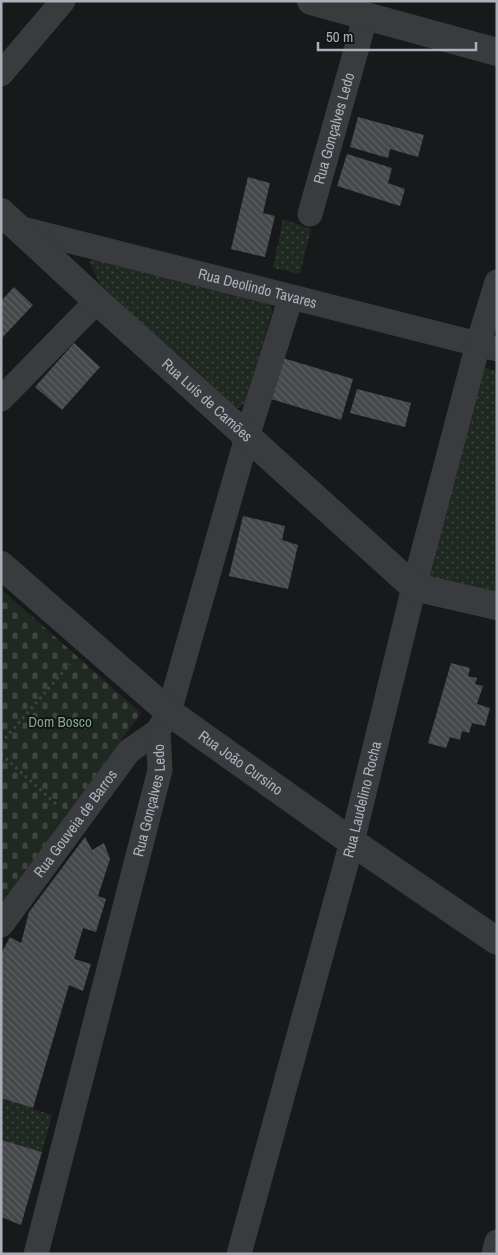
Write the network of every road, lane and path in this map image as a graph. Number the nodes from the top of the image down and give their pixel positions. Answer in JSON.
{"nodes":[{"id":1,"x":63,"y":1,"type":"edge"},
{"id":2,"x":311,"y":1,"type":"edge"},
{"id":3,"x":366,"y":15,"type":"junction"},
{"id":4,"x":497,"y":52,"type":"edge"},
{"id":5,"x":1,"y":74,"type":"edge"},
{"id":6,"x":310,"y":214,"type":"dead end"},
{"id":7,"x":10,"y":220,"type":"edge"},
{"id":8,"x":497,"y":282,"type":"edge"},
{"id":9,"x":291,"y":297,"type":"junction"},
{"id":10,"x":97,"y":301,"type":"junction"},
{"id":11,"x":487,"y":346,"type":"edge"},
{"id":12,"x":1,"y":399,"type":"edge"},
{"id":13,"x":247,"y":437,"type":"junction"},
{"id":14,"x":1,"y":565,"type":"edge"},
{"id":15,"x":414,"y":587,"type":"junction"},
{"id":16,"x":497,"y":606,"type":"edge"},
{"id":17,"x":70,"y":664,"type":"dead end"},
{"id":18,"x":164,"y":721,"type":"junction"},
{"id":19,"x":1,"y":742,"type":"edge"},
{"id":20,"x":1,"y":754,"type":"edge"},
{"id":21,"x":57,"y":806,"type":"dead end"},
{"id":22,"x":352,"y":842,"type":"junction"},
{"id":23,"x":1,"y":925,"type":"edge"},
{"id":24,"x":497,"y":942,"type":"edge"},
{"id":25,"x":497,"y":1242,"type":"edge"},
{"id":26,"x":36,"y":1254,"type":"edge"},
{"id":27,"x":239,"y":1254,"type":"edge"},
{"id":28,"x":494,"y":1254,"type":"edge"}],
"edges":[{"from":1,"to":5,"type":"street"},
{"from":2,"to":3,"type":"street"},
{"from":3,"to":4,"type":"street"},
{"from":3,"to":6,"type":"street","name":"Rua Gonçalves Ledo"},
{"from":7,"to":9,"type":"street","name":"Rua Deolindo Tavares"},
{"from":7,"to":10,"type":"street","name":"Rua Luís de Camões"},
{"from":8,"to":11,"type":"street","name":"Rua Laudelino Rocha"},
{"from":9,"to":11,"type":"street","name":"Rua Deolindo Tavares"},
{"from":9,"to":13,"type":"street","name":"Rua Gonçalves Ledo"},
{"from":10,"to":12,"type":"street"},
{"from":10,"to":13,"type":"street","name":"Rua Luís de Camões"},
{"from":11,"to":15,"type":"street","name":"Rua Laudelino Rocha"},
{"from":13,"to":15,"type":"street","name":"Rua Luís de Camões"},
{"from":13,"to":18,"type":"street","name":"Rua Gonçalves Ledo"},
{"from":14,"to":18,"type":"street","name":"Rua João Cursino"},
{"from":15,"to":16,"type":"street"},
{"from":15,"to":22,"type":"street","name":"Rua Laudelino Rocha"},
{"from":17,"to":19,"type":"path"},
{"from":18,"to":22,"type":"street","name":"Rua João Cursino"},
{"from":18,"to":23,"type":"street","name":"Rua Gouveia de Barros"},
{"from":18,"to":26,"type":"street","name":"Rua Gonçalves Ledo"},
{"from":20,"to":21,"type":"path"},
{"from":22,"to":24,"type":"street","name":"Rua João Cursino"},
{"from":22,"to":27,"type":"street","name":"Rua Laudelino Rocha"},
{"from":25,"to":28,"type":"street"}]}
